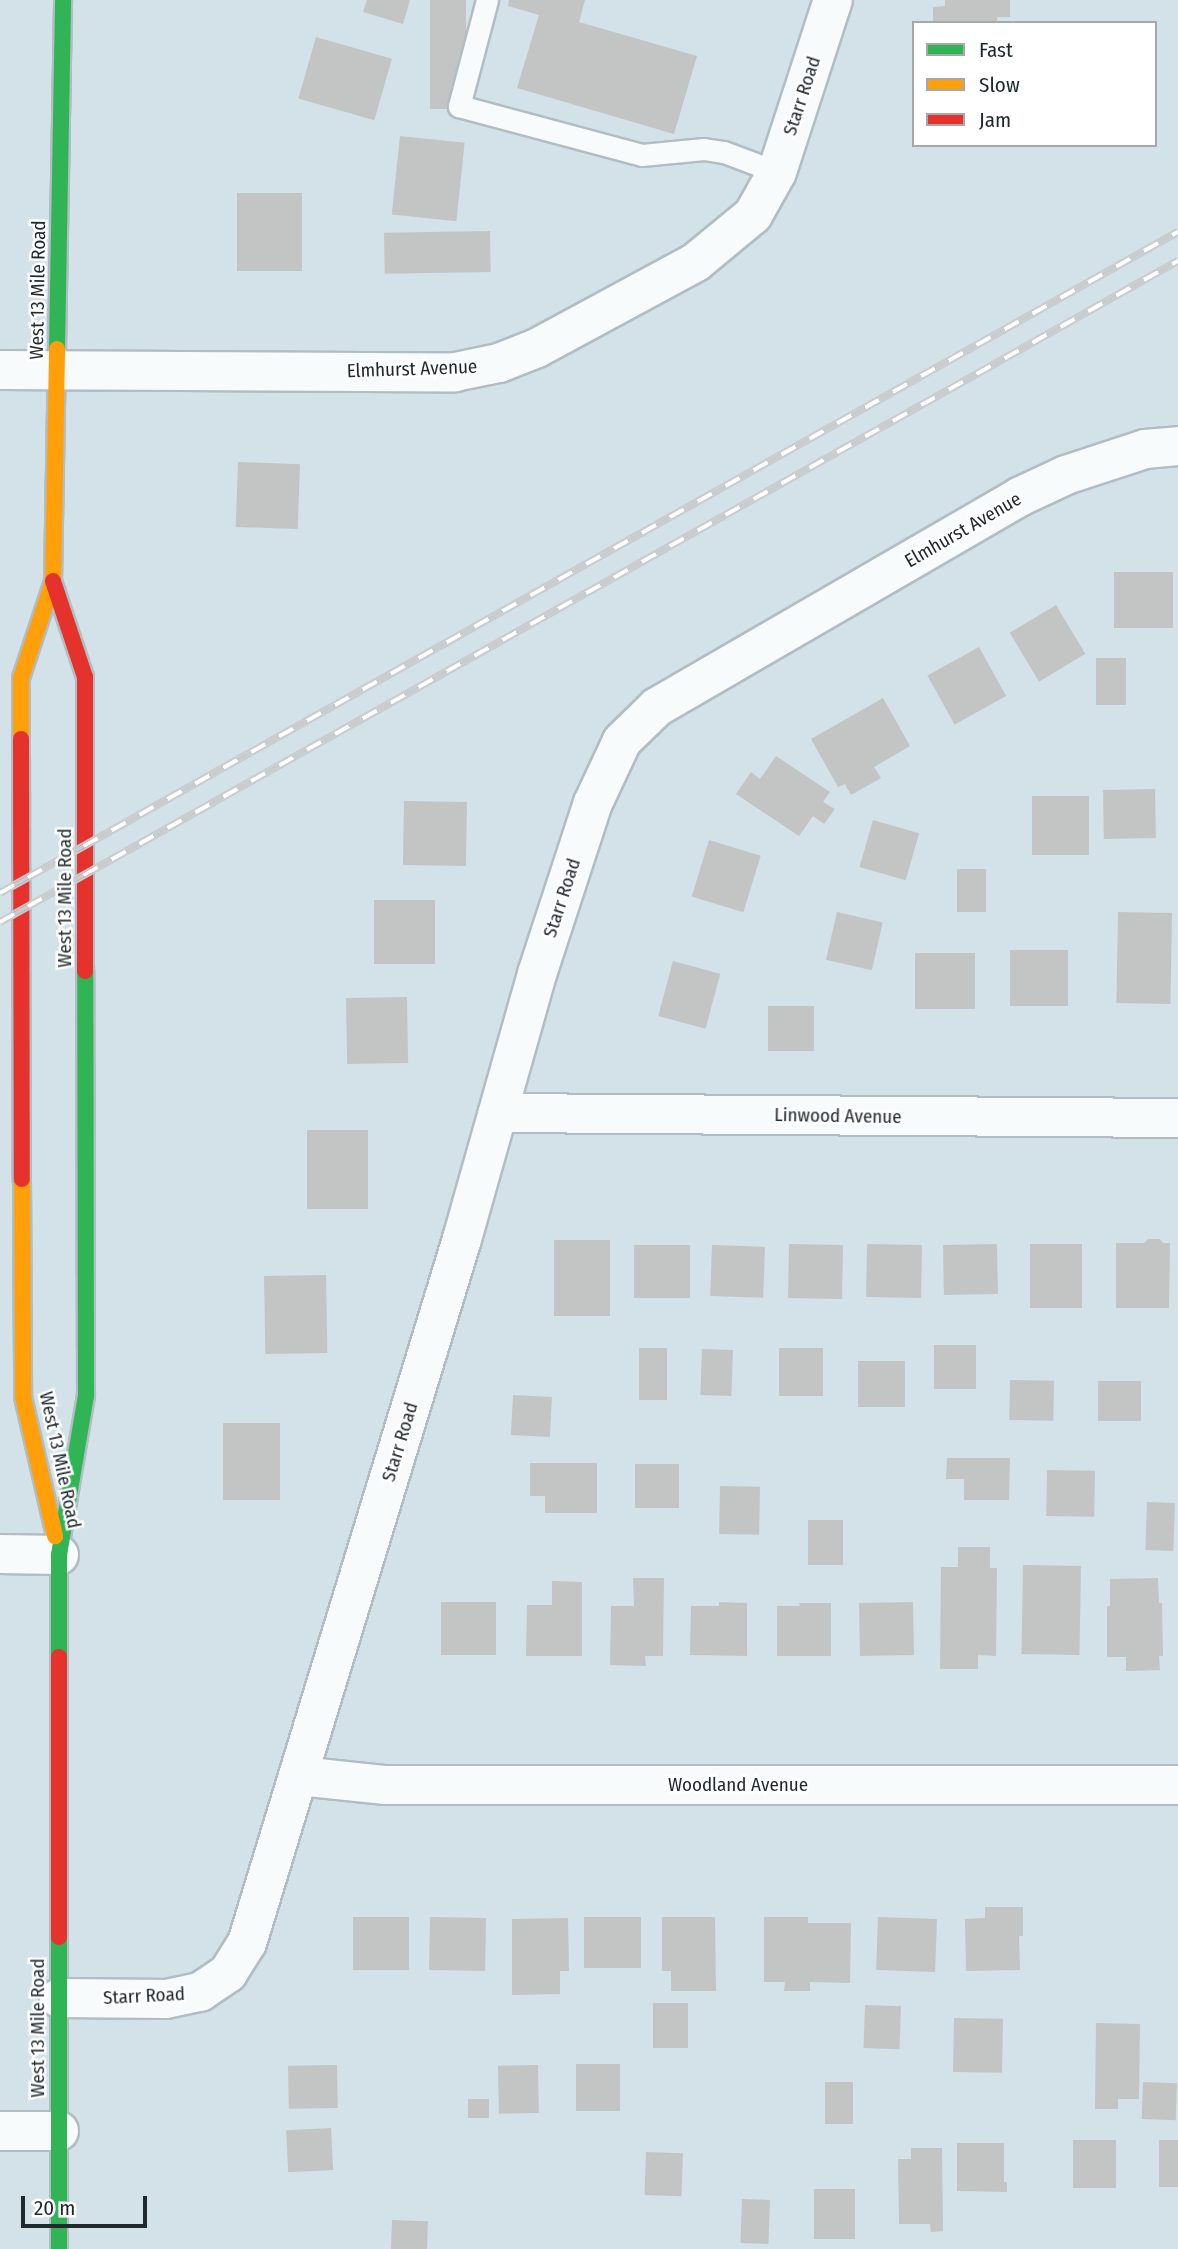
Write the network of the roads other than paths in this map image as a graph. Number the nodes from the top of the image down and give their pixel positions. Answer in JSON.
{"nodes":[{"id":1,"x":63,"y":0,"type":"edge"},
{"id":2,"x":487,"y":0,"type":"edge"},
{"id":3,"x":833,"y":0,"type":"edge"},
{"id":4,"x":773,"y":181,"type":"junction"},
{"id":5,"x":0,"y":370,"type":"edge"},
{"id":6,"x":58,"y":371,"type":"junction"},
{"id":7,"x":1178,"y":446,"type":"edge"},
{"id":8,"x":53,"y":581,"type":"junction"},
{"id":9,"x":622,"y":741,"type":"joint"},
{"id":10,"x":498,"y":1113,"type":"junction"},
{"id":11,"x":1178,"y":1118,"type":"edge"},
{"id":12,"x":0,"y":1554,"type":"edge"},
{"id":13,"x":59,"y":1555,"type":"junction"},
{"id":14,"x":299,"y":1776,"type":"junction"},
{"id":15,"x":1178,"y":1785,"type":"edge"},
{"id":16,"x":59,"y":1998,"type":"junction"},
{"id":17,"x":0,"y":2131,"type":"edge"},
{"id":18,"x":59,"y":2131,"type":"junction"},
{"id":19,"x":59,"y":2249,"type":"edge"}],
"edges":[{"from":1,"to":6,"type":"main road","name":"West 13 Mile Road"},
{"from":2,"to":4,"type":"lane"},
{"from":3,"to":4,"type":"street","name":"Starr Road"},
{"from":4,"to":6,"type":"street","name":"Elmhurst Avenue"},
{"from":5,"to":6,"type":"street","name":"Elmhurst Avenue"},
{"from":6,"to":8,"type":"main road","name":"West 13 Mile Road"},
{"from":7,"to":9,"type":"street","name":"Elmhurst Avenue"},
{"from":8,"to":13,"type":"main road","name":"West 13 Mile Road"},
{"from":8,"to":13,"type":"main road","name":"West 13 Mile Road"},
{"from":9,"to":10,"type":"street","name":"Starr Road"},
{"from":10,"to":11,"type":"street","name":"Linwood Avenue"},
{"from":10,"to":14,"type":"street","name":"Starr Road"},
{"from":12,"to":13,"type":"street"},
{"from":13,"to":16,"type":"main road","name":"West 13 Mile Road"},
{"from":14,"to":15,"type":"street","name":"Woodland Avenue"},
{"from":14,"to":16,"type":"street","name":"Starr Road"},
{"from":16,"to":18,"type":"main road","name":"West 13 Mile Road"},
{"from":17,"to":18,"type":"street"},
{"from":18,"to":19,"type":"main road","name":"West 13 Mile Road"}]}
